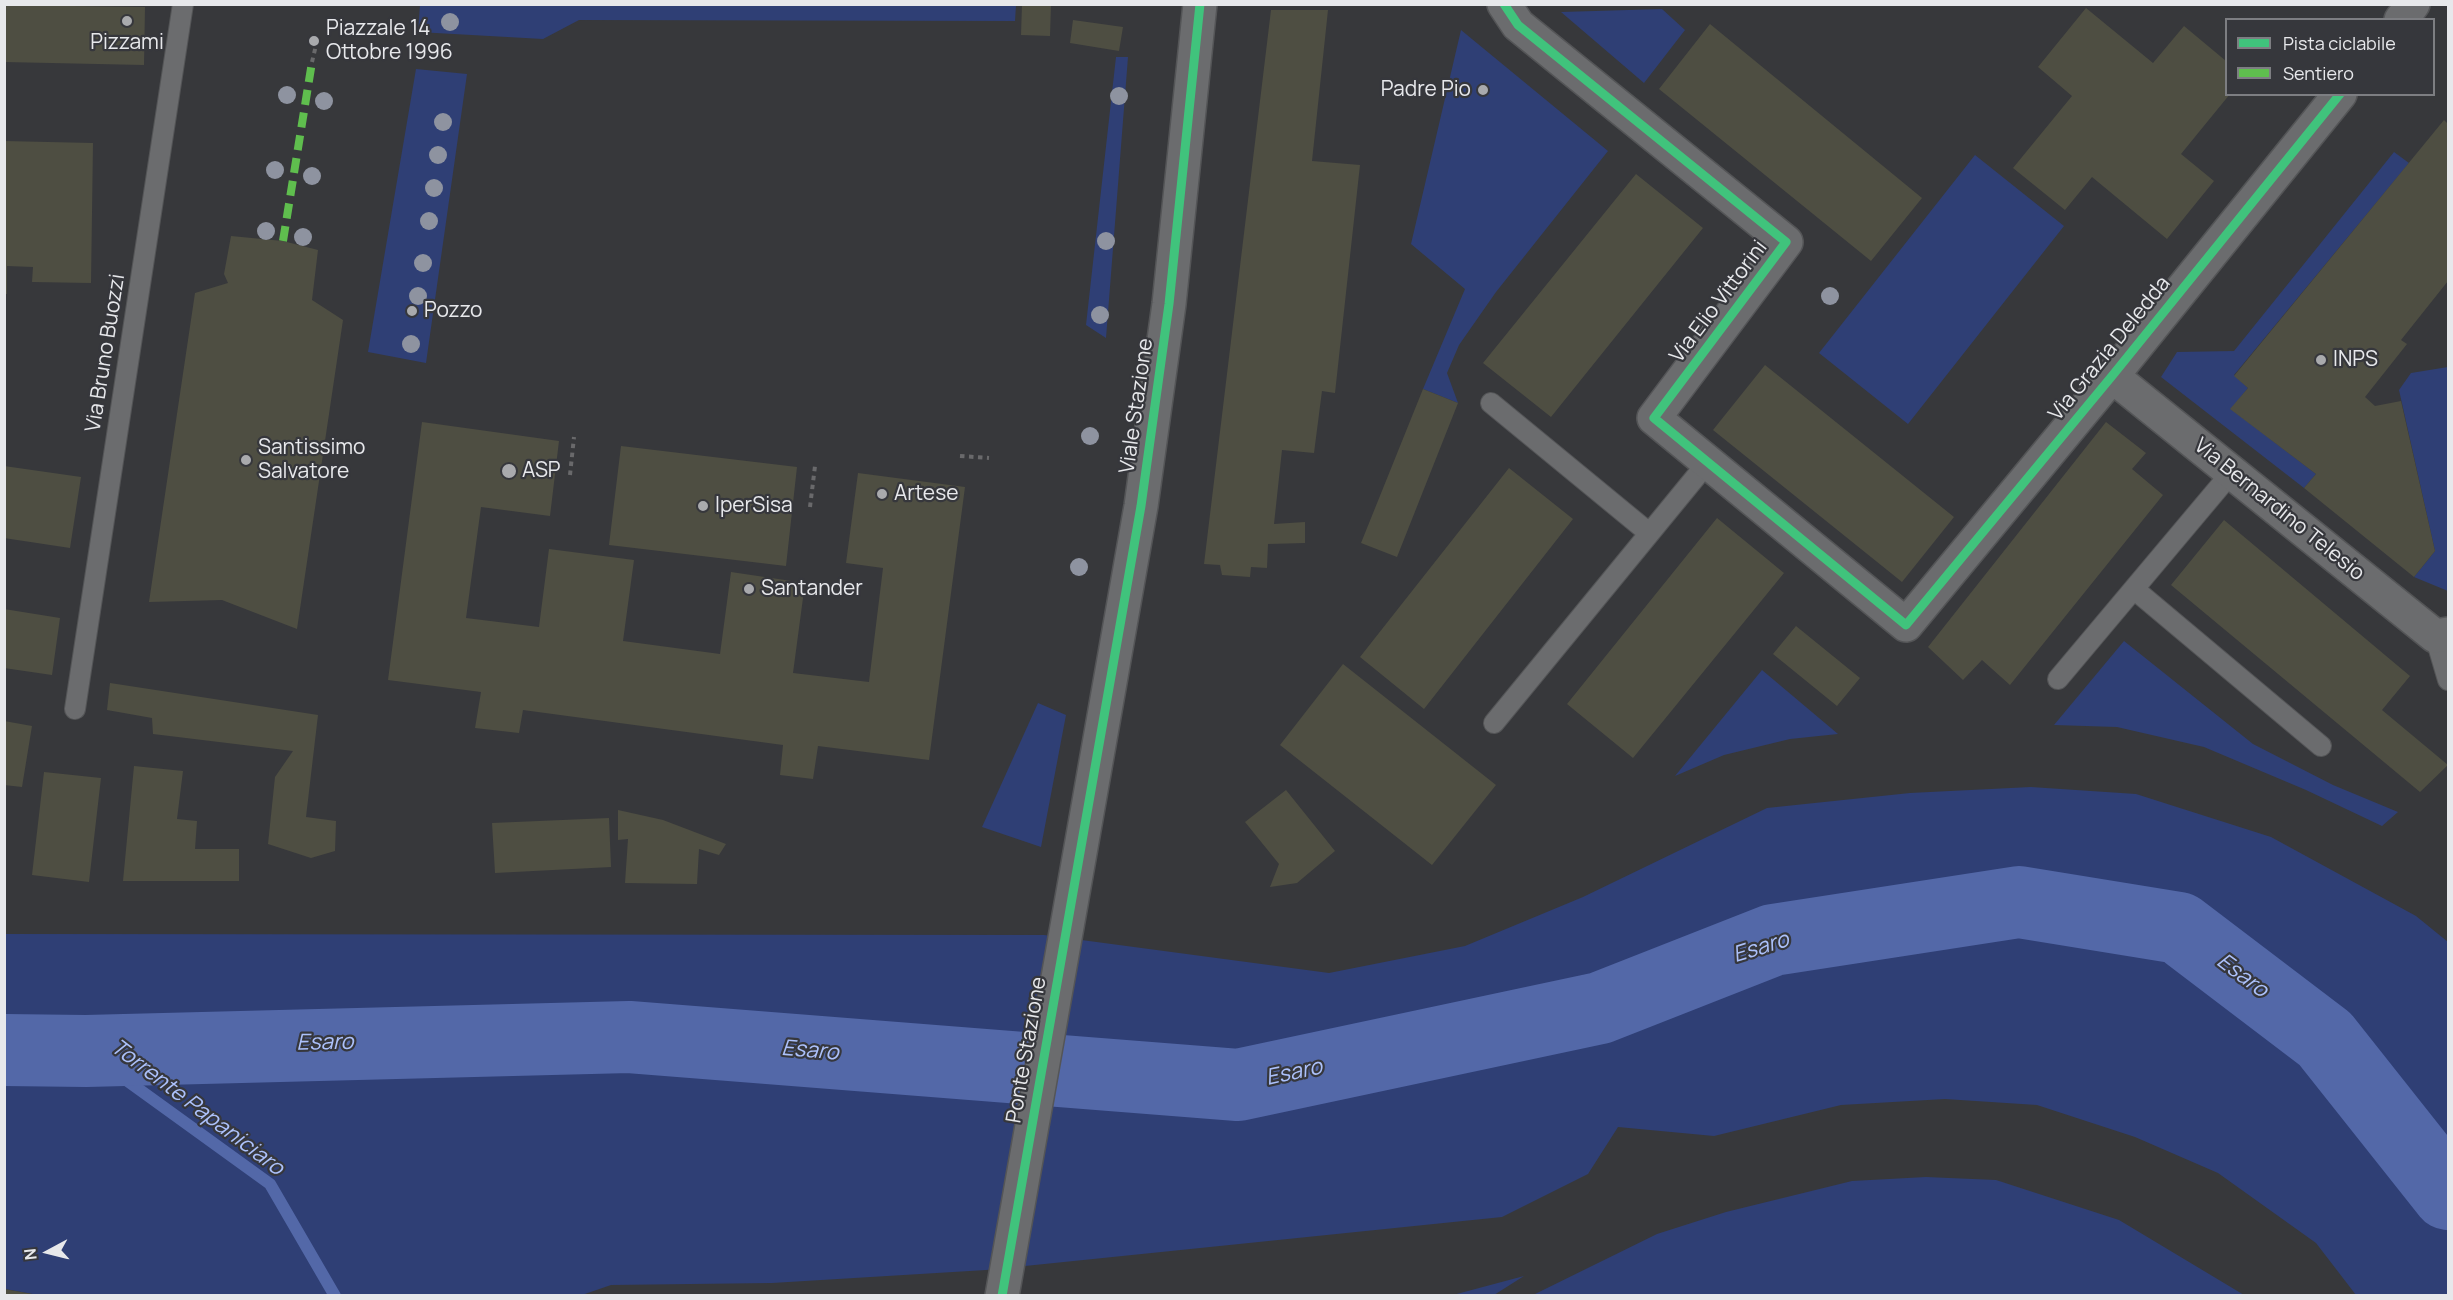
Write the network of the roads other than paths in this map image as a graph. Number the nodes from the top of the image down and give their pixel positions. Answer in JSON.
{"nodes":[{"id":1,"x":183,"y":4,"type":"edge"},
{"id":2,"x":1200,"y":4,"type":"edge"},
{"id":3,"x":1504,"y":4,"type":"edge"},
{"id":4,"x":2413,"y":4,"type":"edge"},
{"id":5,"x":2402,"y":18,"type":"edge"},
{"id":6,"x":2338,"y":96,"type":"edge"},
{"id":7,"x":2112,"y":376,"type":"junction"},
{"id":8,"x":1491,"y":404,"type":"dead end"},
{"id":9,"x":1708,"y":462,"type":"junction"},
{"id":10,"x":2232,"y":472,"type":"junction"},
{"id":11,"x":1649,"y":533,"type":"junction"},
{"id":12,"x":2133,"y":589,"type":"junction"},
{"id":13,"x":1906,"y":625,"type":"joint"},
{"id":14,"x":2442,"y":635,"type":"edge"},
{"id":15,"x":2058,"y":679,"type":"dead end"},
{"id":16,"x":2448,"y":680,"type":"edge"},
{"id":17,"x":75,"y":709,"type":"dead end"},
{"id":18,"x":1494,"y":723,"type":"dead end"},
{"id":19,"x":2321,"y":746,"type":"dead end"},
{"id":20,"x":1088,"y":810,"type":"joint"},
{"id":21,"x":1002,"y":1296,"type":"edge"}],
"edges":[{"from":1,"to":17,"type":"lane","name":"Via Bruno Buozzi"},
{"from":2,"to":20,"type":"street","name":"Viale Stazione"},
{"from":3,"to":9,"type":"street","name":"Via Elio Vittorini"},
{"from":4,"to":5,"type":"street"},
{"from":6,"to":7,"type":"street","name":"Via Grazia Deledda"},
{"from":7,"to":10,"type":"street","name":"Via Bernardino Telesio"},
{"from":7,"to":13,"type":"street","name":"Via Grazia Deledda"},
{"from":8,"to":11,"type":"lane"},
{"from":9,"to":11,"type":"lane"},
{"from":9,"to":13,"type":"street","name":"Via Elio Vittorini"},
{"from":10,"to":12,"type":"lane"},
{"from":10,"to":14,"type":"street","name":"Via Bernardino Telesio"},
{"from":11,"to":18,"type":"lane"},
{"from":12,"to":15,"type":"lane"},
{"from":12,"to":19,"type":"lane"},
{"from":14,"to":16,"type":"lane"},
{"from":20,"to":21,"type":"street","name":"Ponte Stazione"}]}
